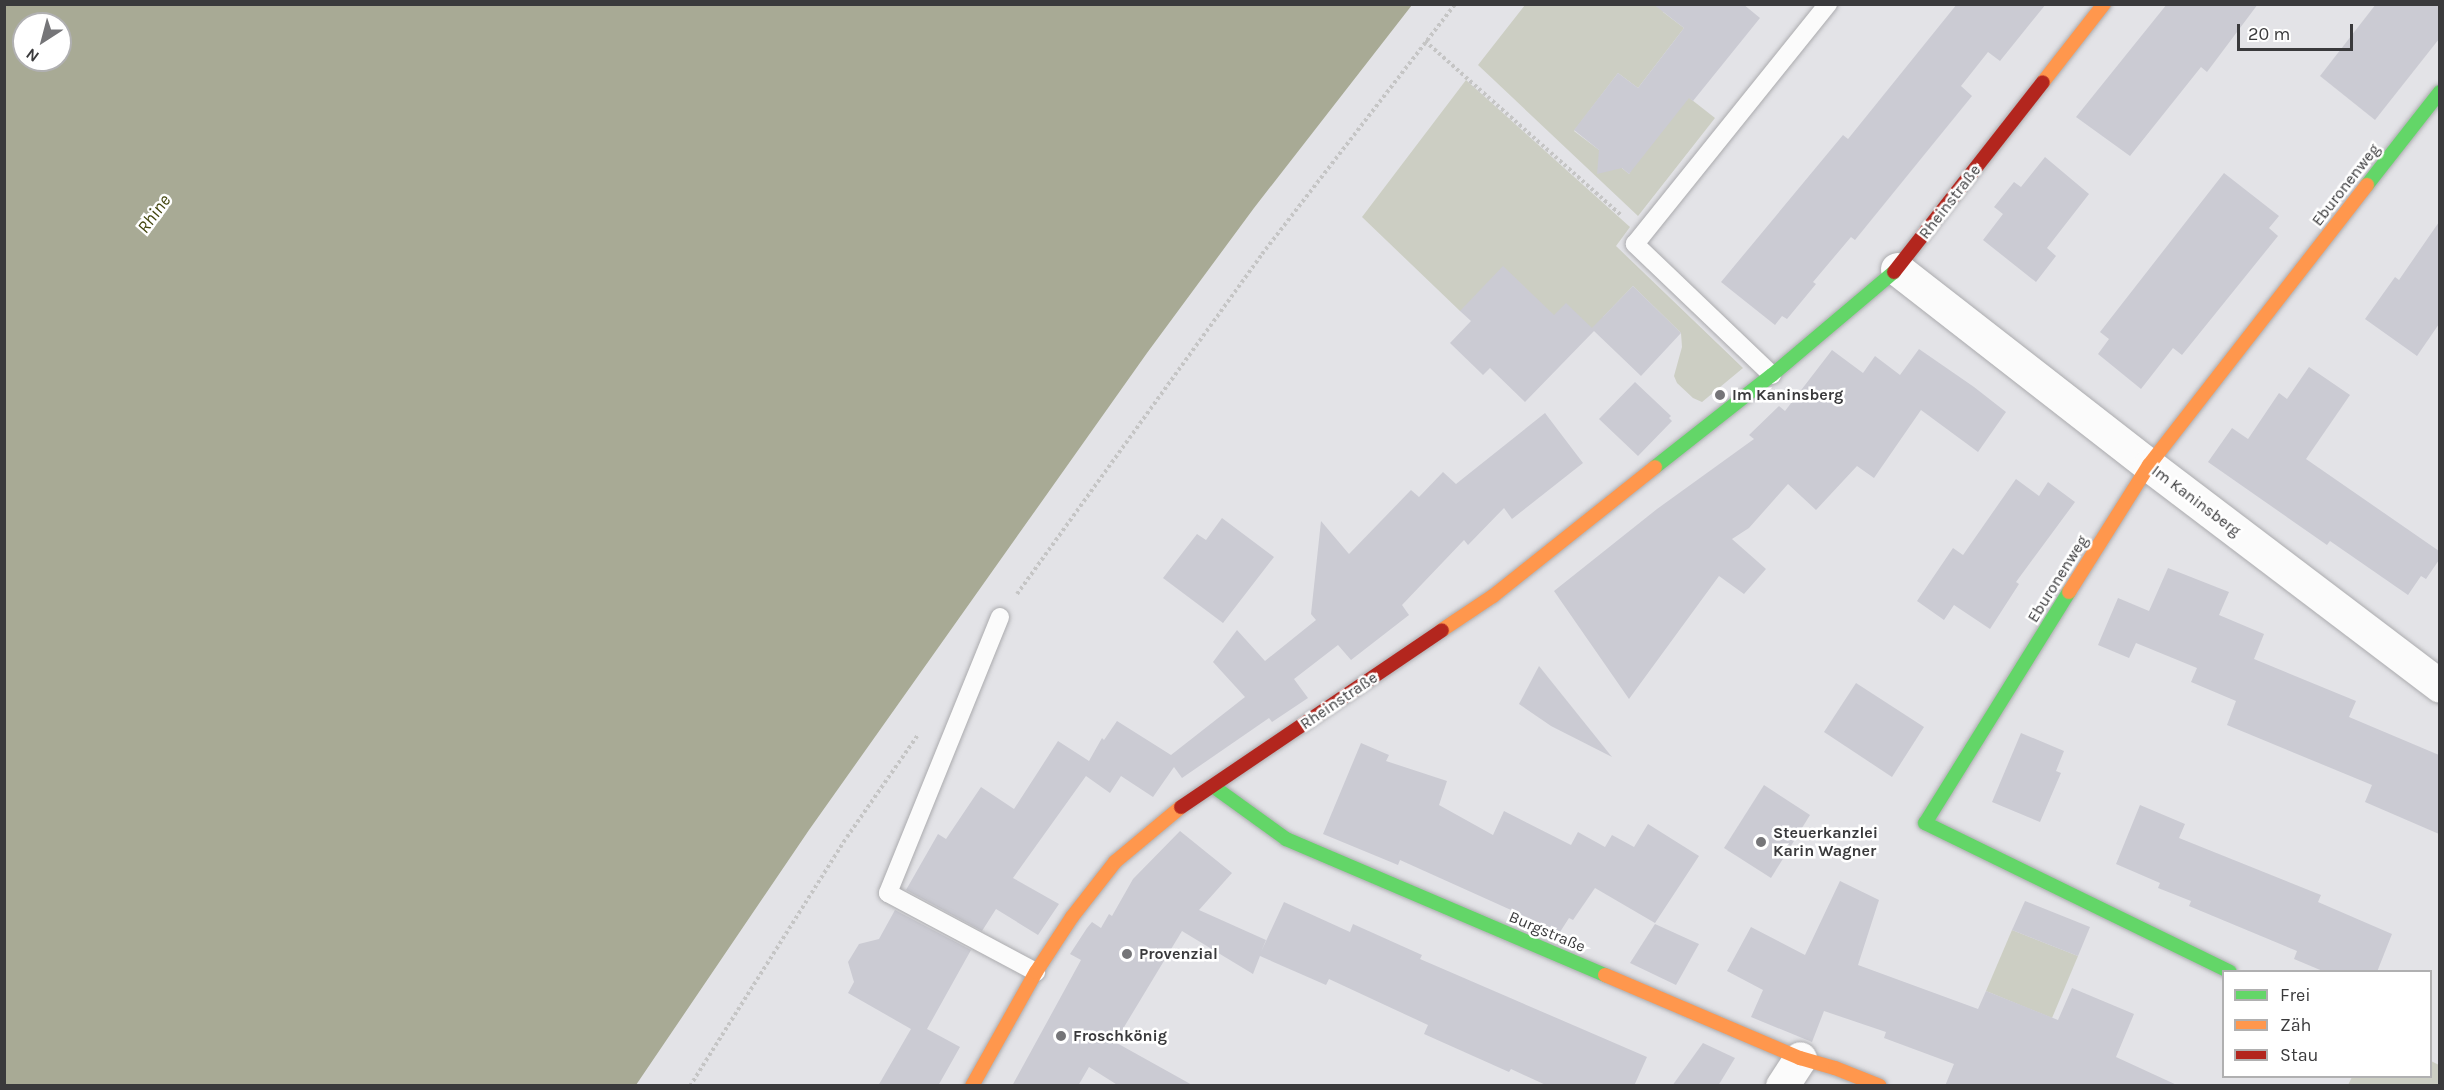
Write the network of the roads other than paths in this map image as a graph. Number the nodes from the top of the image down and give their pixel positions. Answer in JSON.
{"nodes":[{"id":1,"x":1828,"y":4,"type":"edge"},
{"id":2,"x":2104,"y":4,"type":"edge"},
{"id":3,"x":2439,"y":92,"type":"edge"},
{"id":4,"x":1898,"y":269,"type":"junction"},
{"id":5,"x":1772,"y":375,"type":"junction"},
{"id":6,"x":2149,"y":465,"type":"junction"},
{"id":7,"x":1000,"y":617,"type":"road end"},
{"id":8,"x":2439,"y":685,"type":"edge"},
{"id":9,"x":1214,"y":787,"type":"junction"},
{"id":10,"x":2226,"y":970,"type":"edge"},
{"id":11,"x":1036,"y":972,"type":"junction"},
{"id":12,"x":1800,"y":1058,"type":"junction"},
{"id":13,"x":972,"y":1086,"type":"edge"},
{"id":14,"x":1782,"y":1086,"type":"edge"},
{"id":15,"x":1880,"y":1086,"type":"edge"}],
"edges":[{"from":1,"to":5,"type":"lane"},
{"from":2,"to":4,"type":"street","name":"Rheinstraße"},
{"from":3,"to":6,"type":"street","name":"Eburonenweg"},
{"from":4,"to":5,"type":"street","name":"Rheinstraße"},
{"from":4,"to":6,"type":"street","name":"Im Kaninsberg"},
{"from":5,"to":9,"type":"street","name":"Rheinstraße"},
{"from":6,"to":8,"type":"street","name":"Im Kaninsberg"},
{"from":6,"to":10,"type":"street","name":"Eburonenweg"},
{"from":7,"to":11,"type":"lane"},
{"from":9,"to":11,"type":"street","name":"Rheinstraße"},
{"from":9,"to":12,"type":"street","name":"Burgstraße"},
{"from":11,"to":13,"type":"street","name":"Rheinstraße"},
{"from":12,"to":14,"type":"street"},
{"from":12,"to":15,"type":"street","name":"Burgstraße"}]}
